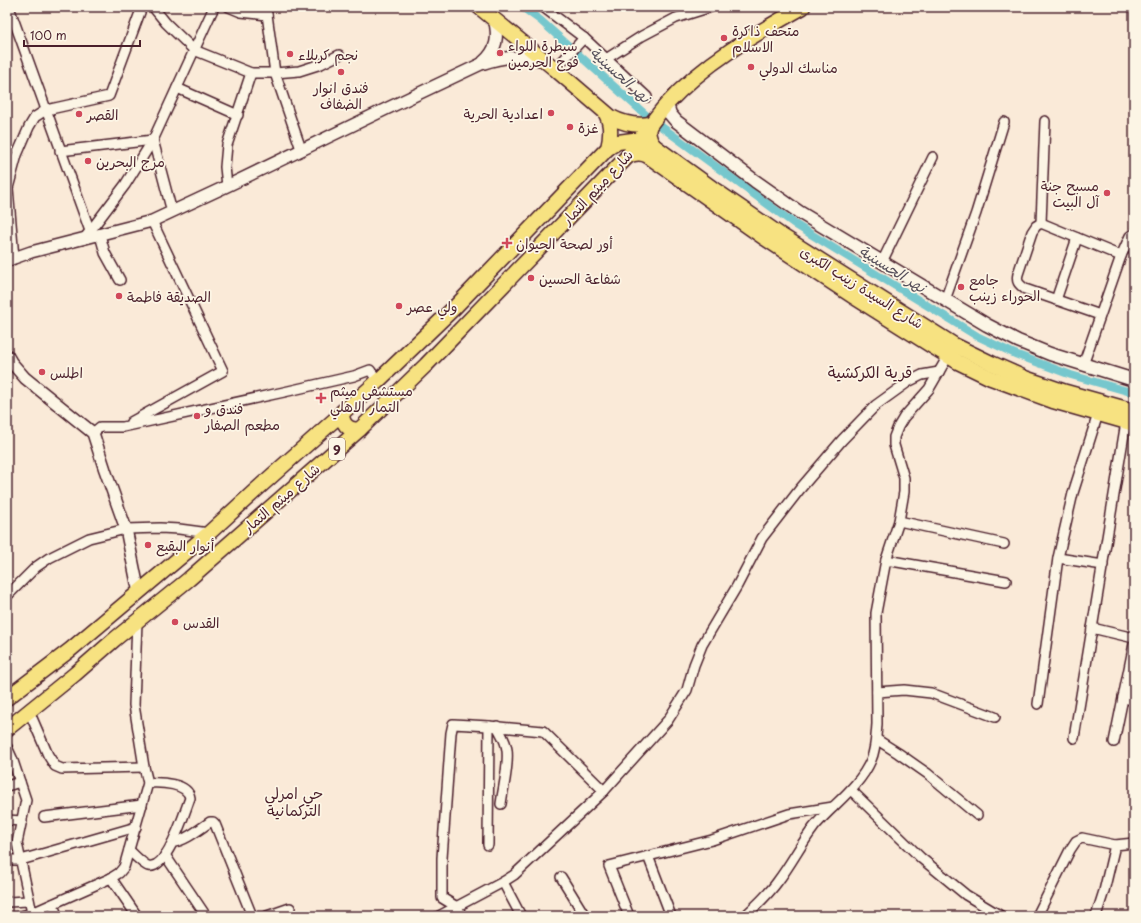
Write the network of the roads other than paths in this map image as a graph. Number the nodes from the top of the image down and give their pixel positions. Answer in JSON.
{"nodes":[{"id":1,"x":9,"y":7,"type":"edge"},
{"id":2,"x":142,"y":7,"type":"edge"},
{"id":3,"x":153,"y":7,"type":"edge"},
{"id":4,"x":214,"y":7,"type":"edge"},
{"id":5,"x":229,"y":7,"type":"edge"},
{"id":6,"x":479,"y":7,"type":"edge"},
{"id":7,"x":543,"y":7,"type":"edge"},
{"id":8,"x":711,"y":7,"type":"edge"},
{"id":9,"x":803,"y":7,"type":"edge"},
{"id":10,"x":266,"y":11,"type":"edge"},
{"id":11,"x":494,"y":19,"type":"junction"},
{"id":12,"x":580,"y":42,"type":"junction"},
{"id":13,"x":194,"y":50,"type":"junction"},
{"id":14,"x":339,"y":55,"type":"dead end"},
{"id":15,"x":606,"y":58,"type":"junction"},
{"id":16,"x":481,"y":64,"type":"junction"},
{"id":17,"x":554,"y":64,"type":"junction"},
{"id":18,"x":251,"y":73,"type":"junction"},
{"id":19,"x":275,"y":73,"type":"junction"},
{"id":20,"x":177,"y":88,"type":"junction"},
{"id":21,"x":647,"y":97,"type":"dead end"},
{"id":22,"x":667,"y":104,"type":"junction"},
{"id":23,"x":46,"y":110,"type":"junction"},
{"id":24,"x":606,"y":114,"type":"junction"},
{"id":25,"x":238,"y":115,"type":"junction"},
{"id":26,"x":1045,"y":121,"type":"dead end"},
{"id":27,"x":1004,"y":122,"type":"dead end"},
{"id":28,"x":650,"y":124,"type":"junction"},
{"id":29,"x":153,"y":140,"type":"junction"},
{"id":30,"x":639,"y":140,"type":"junction"},
{"id":31,"x":608,"y":148,"type":"junction"},
{"id":32,"x":301,"y":149,"type":"junction"},
{"id":33,"x":60,"y":151,"type":"junction"},
{"id":34,"x":651,"y":151,"type":"junction"},
{"id":35,"x":628,"y":156,"type":"junction"},
{"id":36,"x":933,"y":158,"type":"dead end"},
{"id":37,"x":227,"y":186,"type":"junction"},
{"id":38,"x":172,"y":212,"type":"junction"},
{"id":39,"x":152,"y":221,"type":"junction"},
{"id":40,"x":1041,"y":223,"type":"junction"},
{"id":41,"x":1134,"y":234,"type":"edge"},
{"id":42,"x":87,"y":235,"type":"junction"},
{"id":43,"x":100,"y":235,"type":"junction"},
{"id":44,"x":1077,"y":238,"type":"junction"},
{"id":45,"x":1121,"y":256,"type":"junction"},
{"id":46,"x":10,"y":260,"type":"edge"},
{"id":47,"x":882,"y":262,"type":"junction"},
{"id":48,"x":120,"y":280,"type":"dead end"},
{"id":49,"x":945,"y":300,"type":"junction"},
{"id":50,"x":1056,"y":300,"type":"junction"},
{"id":51,"x":1100,"y":315,"type":"junction"},
{"id":52,"x":951,"y":350,"type":"junction"},
{"id":53,"x":7,"y":355,"type":"edge"},
{"id":54,"x":1083,"y":365,"type":"junction"},
{"id":55,"x":939,"y":372,"type":"junction"},
{"id":56,"x":1134,"y":380,"type":"edge"},
{"id":57,"x":378,"y":381,"type":"junction"},
{"id":58,"x":343,"y":411,"type":"junction"},
{"id":59,"x":1098,"y":414,"type":"junction"},
{"id":60,"x":1131,"y":419,"type":"edge"},
{"id":61,"x":123,"y":427,"type":"junction"},
{"id":62,"x":360,"y":429,"type":"junction"},
{"id":63,"x":94,"y":433,"type":"junction"},
{"id":64,"x":315,"y":436,"type":"junction"},
{"id":65,"x":332,"y":453,"type":"junction"},
{"id":66,"x":899,"y":521,"type":"junction"},
{"id":67,"x":126,"y":529,"type":"junction"},
{"id":68,"x":209,"y":533,"type":"junction"},
{"id":69,"x":1004,"y":544,"type":"dead end"},
{"id":70,"x":1058,"y":558,"type":"junction"},
{"id":71,"x":886,"y":560,"type":"junction"},
{"id":72,"x":1103,"y":565,"type":"junction"},
{"id":73,"x":1006,"y":581,"type":"dead end"},
{"id":74,"x":139,"y":593,"type":"junction"},
{"id":75,"x":7,"y":596,"type":"edge"},
{"id":76,"x":137,"y":621,"type":"junction"},
{"id":77,"x":1092,"y":628,"type":"junction"},
{"id":78,"x":93,"y":631,"type":"junction"},
{"id":79,"x":1134,"y":638,"type":"edge"},
{"id":80,"x":1134,"y":644,"type":"edge"},
{"id":81,"x":104,"y":648,"type":"junction"},
{"id":82,"x":70,"y":650,"type":"junction"},
{"id":83,"x":84,"y":666,"type":"junction"},
{"id":84,"x":877,"y":692,"type":"junction"},
{"id":85,"x":1123,"y":697,"type":"junction"},
{"id":86,"x":7,"y":698,"type":"edge"},
{"id":87,"x":1134,"y":701,"type":"edge"},
{"id":88,"x":1038,"y":704,"type":"dead end"},
{"id":89,"x":29,"y":711,"type":"junction"},
{"id":90,"x":995,"y":717,"type":"dead end"},
{"id":91,"x":493,"y":726,"type":"junction"},
{"id":92,"x":7,"y":729,"type":"edge"},
{"id":93,"x":1074,"y":738,"type":"dead end"},
{"id":94,"x":876,"y":739,"type":"junction"},
{"id":95,"x":1114,"y":742,"type":"dead end"},
{"id":96,"x":7,"y":747,"type":"edge"},
{"id":97,"x":144,"y":767,"type":"junction"},
{"id":98,"x":20,"y":782,"type":"junction"},
{"id":99,"x":148,"y":782,"type":"junction"},
{"id":100,"x":7,"y":786,"type":"edge"},
{"id":101,"x":851,"y":790,"type":"junction"},
{"id":102,"x":604,"y":791,"type":"junction"},
{"id":103,"x":501,"y":804,"type":"dead end"},
{"id":104,"x":142,"y":805,"type":"junction"},
{"id":105,"x":833,"y":808,"type":"junction"},
{"id":106,"x":977,"y":815,"type":"dead end"},
{"id":107,"x":44,"y":816,"type":"dead end"},
{"id":108,"x":7,"y":820,"type":"edge"},
{"id":109,"x":22,"y":821,"type":"junction"},
{"id":110,"x":136,"y":827,"type":"junction"},
{"id":111,"x":173,"y":842,"type":"junction"},
{"id":112,"x":1134,"y":843,"type":"edge"},
{"id":113,"x":488,"y":845,"type":"dead end"},
{"id":114,"x":1115,"y":845,"type":"junction"},
{"id":115,"x":129,"y":850,"type":"junction"},
{"id":116,"x":165,"y":855,"type":"junction"},
{"id":117,"x":648,"y":856,"type":"junction"},
{"id":118,"x":7,"y":860,"type":"edge"},
{"id":119,"x":21,"y":860,"type":"junction"},
{"id":120,"x":561,"y":877,"type":"dead end"},
{"id":121,"x":111,"y":878,"type":"junction"},
{"id":122,"x":503,"y":882,"type":"junction"},
{"id":123,"x":29,"y":901,"type":"junction"},
{"id":124,"x":7,"y":902,"type":"edge"},
{"id":125,"x":53,"y":904,"type":"junction"},
{"id":126,"x":457,"y":907,"type":"junction"},
{"id":127,"x":290,"y":908,"type":"dead end"},
{"id":128,"x":32,"y":913,"type":"junction"},
{"id":129,"x":21,"y":916,"type":"edge"},
{"id":130,"x":57,"y":916,"type":"edge"},
{"id":131,"x":137,"y":916,"type":"edge"},
{"id":132,"x":206,"y":916,"type":"edge"},
{"id":133,"x":252,"y":916,"type":"edge"},
{"id":134,"x":267,"y":916,"type":"edge"},
{"id":135,"x":439,"y":916,"type":"edge"},
{"id":136,"x":462,"y":916,"type":"edge"},
{"id":137,"x":521,"y":916,"type":"edge"},
{"id":138,"x":585,"y":916,"type":"edge"},
{"id":139,"x":629,"y":916,"type":"edge"},
{"id":140,"x":671,"y":916,"type":"edge"},
{"id":141,"x":745,"y":916,"type":"edge"},
{"id":142,"x":1000,"y":916,"type":"edge"},
{"id":143,"x":1037,"y":916,"type":"edge"},
{"id":144,"x":1096,"y":916,"type":"edge"}],
"edges":[{"from":1,"to":23,"type":"street"},
{"from":2,"to":23,"type":"street"},
{"from":3,"to":13,"type":"street"},
{"from":4,"to":13,"type":"street"},
{"from":5,"to":10,"type":"street"},
{"from":6,"to":11,"type":"main road"},
{"from":7,"to":12,"type":"street"},
{"from":8,"to":15,"type":"street"},
{"from":9,"to":22,"type":"main road","number":"9"},
{"from":10,"to":19,"type":"street"},
{"from":11,"to":16,"type":"street"},
{"from":11,"to":17,"type":"main road"},
{"from":12,"to":15,"type":"street"},
{"from":12,"to":17,"type":"street"},
{"from":13,"to":18,"type":"street"},
{"from":13,"to":20,"type":"street"},
{"from":14,"to":19,"type":"street"},
{"from":15,"to":21,"type":"street"},
{"from":16,"to":17,"type":"street"},
{"from":16,"to":32,"type":"street"},
{"from":17,"to":24,"type":"main road"},
{"from":18,"to":19,"type":"street"},
{"from":18,"to":25,"type":"street"},
{"from":19,"to":32,"type":"street"},
{"from":20,"to":25,"type":"street"},
{"from":20,"to":29,"type":"street"},
{"from":22,"to":28,"type":"main road","number":"9"},
{"from":22,"to":47,"type":"main road"},
{"from":23,"to":33,"type":"street"},
{"from":23,"to":46,"type":"street"},
{"from":24,"to":28,"type":"main road"},
{"from":24,"to":31,"type":"main road","name":"شارع ميثم التمار"},
{"from":25,"to":37,"type":"street"},
{"from":26,"to":40,"type":"street"},
{"from":27,"to":49,"type":"street"},
{"from":28,"to":30,"type":"main road","name":"شارع ميثم التمار","number":"9"},
{"from":28,"to":34,"type":"main road"},
{"from":29,"to":33,"type":"street"},
{"from":29,"to":38,"type":"street"},
{"from":29,"to":42,"type":"street"},
{"from":30,"to":31,"type":"main road","name":"شارع السيدة زينب الكبرى"},
{"from":30,"to":34,"type":"main road","name":"شارع السيدة زينب الكبرى"},
{"from":30,"to":35,"type":"main road","name":"شارع ميثم التمار","number":"9"},
{"from":31,"to":57,"type":"main road","name":"شارع ميثم التمار","number":"9"},
{"from":32,"to":37,"type":"street"},
{"from":33,"to":42,"type":"street"},
{"from":34,"to":35,"type":"main road"},
{"from":34,"to":52,"type":"main road","name":"شارع السيدة زينب الكبرى"},
{"from":35,"to":62,"type":"main road","name":"شارع ميثم التمار","number":"9"},
{"from":36,"to":47,"type":"street"},
{"from":37,"to":38,"type":"street"},
{"from":38,"to":39,"type":"street"},
{"from":39,"to":43,"type":"street"},
{"from":39,"to":61,"type":"street"},
{"from":40,"to":44,"type":"street"},
{"from":40,"to":50,"type":"street"},
{"from":41,"to":45,"type":"street"},
{"from":42,"to":43,"type":"street"},
{"from":42,"to":46,"type":"street"},
{"from":43,"to":48,"type":"street"},
{"from":44,"to":45,"type":"street"},
{"from":44,"to":50,"type":"street"},
{"from":45,"to":51,"type":"street"},
{"from":47,"to":49,"type":"main road"},
{"from":49,"to":54,"type":"main road"},
{"from":50,"to":51,"type":"street"},
{"from":51,"to":54,"type":"street"},
{"from":52,"to":55,"type":"street"},
{"from":52,"to":59,"type":"main road","name":"شارع السيدة زينب الكبرى"},
{"from":52,"to":60,"type":"main road","name":"شارع السيدة زينب الكبرى"},
{"from":53,"to":63,"type":"street"},
{"from":54,"to":56,"type":"main road"},
{"from":55,"to":66,"type":"street"},
{"from":55,"to":102,"type":"street"},
{"from":57,"to":58,"type":"main road","name":"شارع ميثم التمار","number":"9"},
{"from":57,"to":61,"type":"street"},
{"from":58,"to":62,"type":"main road"},
{"from":58,"to":64,"type":"main road","name":"شارع ميثم التمار","number":"9"},
{"from":59,"to":60,"type":"main road","name":"شارع السيدة زينب الكبرى"},
{"from":59,"to":70,"type":"street"},
{"from":60,"to":72,"type":"street"},
{"from":61,"to":63,"type":"street"},
{"from":62,"to":65,"type":"main road","name":"شارع ميثم التمار","number":"9"},
{"from":63,"to":67,"type":"street"},
{"from":64,"to":65,"type":"main road"},
{"from":64,"to":68,"type":"main road","name":"شارع ميثم التمار","number":"9"},
{"from":65,"to":76,"type":"main road","name":"شارع ميثم التمار","number":"9"},
{"from":66,"to":69,"type":"street"},
{"from":66,"to":71,"type":"street"},
{"from":67,"to":68,"type":"street"},
{"from":67,"to":74,"type":"street"},
{"from":67,"to":75,"type":"street"},
{"from":68,"to":74,"type":"main road","name":"شارع ميثم التمار","number":"9"},
{"from":70,"to":72,"type":"street"},
{"from":70,"to":88,"type":"street"},
{"from":71,"to":73,"type":"street"},
{"from":71,"to":84,"type":"street"},
{"from":72,"to":77,"type":"street"},
{"from":74,"to":78,"type":"main road","name":"شارع ميثم التمار","number":"9"},
{"from":76,"to":81,"type":"main road","name":"شارع ميثم التمار","number":"9"},
{"from":76,"to":97,"type":"street"},
{"from":77,"to":79,"type":"street"},
{"from":77,"to":93,"type":"street"},
{"from":78,"to":81,"type":"main road"},
{"from":78,"to":82,"type":"main road","name":"شارع ميثم التمار","number":"9"},
{"from":80,"to":85,"type":"street"},
{"from":81,"to":83,"type":"main road","name":"شارع ميثم التمار","number":"9"},
{"from":82,"to":83,"type":"main road"},
{"from":82,"to":86,"type":"main road","name":"شارع ميثم التمار","number":"9"},
{"from":83,"to":89,"type":"main road","name":"شارع ميثم التمار","number":"9"},
{"from":84,"to":90,"type":"street"},
{"from":84,"to":94,"type":"street"},
{"from":85,"to":87,"type":"street"},
{"from":85,"to":95,"type":"street"},
{"from":89,"to":92,"type":"main road","name":"شارع ميثم التمار","number":"9"},
{"from":89,"to":97,"type":"street"},
{"from":91,"to":102,"type":"street"},
{"from":91,"to":103,"type":"street"},
{"from":91,"to":113,"type":"street"},
{"from":91,"to":126,"type":"street"},
{"from":94,"to":101,"type":"street"},
{"from":94,"to":106,"type":"street"},
{"from":96,"to":98,"type":"street"},
{"from":97,"to":99,"type":"street"},
{"from":98,"to":100,"type":"street"},
{"from":98,"to":109,"type":"street"},
{"from":99,"to":104,"type":"street"},
{"from":99,"to":111,"type":"street"},
{"from":101,"to":105,"type":"street"},
{"from":101,"to":142,"type":"street"},
{"from":102,"to":122,"type":"street"},
{"from":104,"to":107,"type":"street"},
{"from":104,"to":110,"type":"street"},
{"from":105,"to":117,"type":"street"},
{"from":105,"to":141,"type":"street"},
{"from":108,"to":109,"type":"street"},
{"from":109,"to":119,"type":"street"},
{"from":110,"to":115,"type":"street"},
{"from":110,"to":119,"type":"street"},
{"from":111,"to":116,"type":"street"},
{"from":111,"to":133,"type":"street"},
{"from":112,"to":114,"type":"street"},
{"from":114,"to":143,"type":"street"},
{"from":114,"to":144,"type":"street"},
{"from":115,"to":116,"type":"street"},
{"from":115,"to":121,"type":"street"},
{"from":116,"to":132,"type":"street"},
{"from":117,"to":139,"type":"street"},
{"from":117,"to":140,"type":"street"},
{"from":118,"to":119,"type":"street"},
{"from":119,"to":123,"type":"street"},
{"from":120,"to":138,"type":"street"},
{"from":121,"to":125,"type":"street"},
{"from":121,"to":131,"type":"street"},
{"from":122,"to":126,"type":"street"},
{"from":122,"to":137,"type":"street"},
{"from":123,"to":124,"type":"street"},
{"from":123,"to":128,"type":"street"},
{"from":125,"to":128,"type":"street"},
{"from":125,"to":130,"type":"street"},
{"from":126,"to":135,"type":"street"},
{"from":126,"to":136,"type":"street"},
{"from":127,"to":134,"type":"street"},
{"from":128,"to":129,"type":"street"}]}
